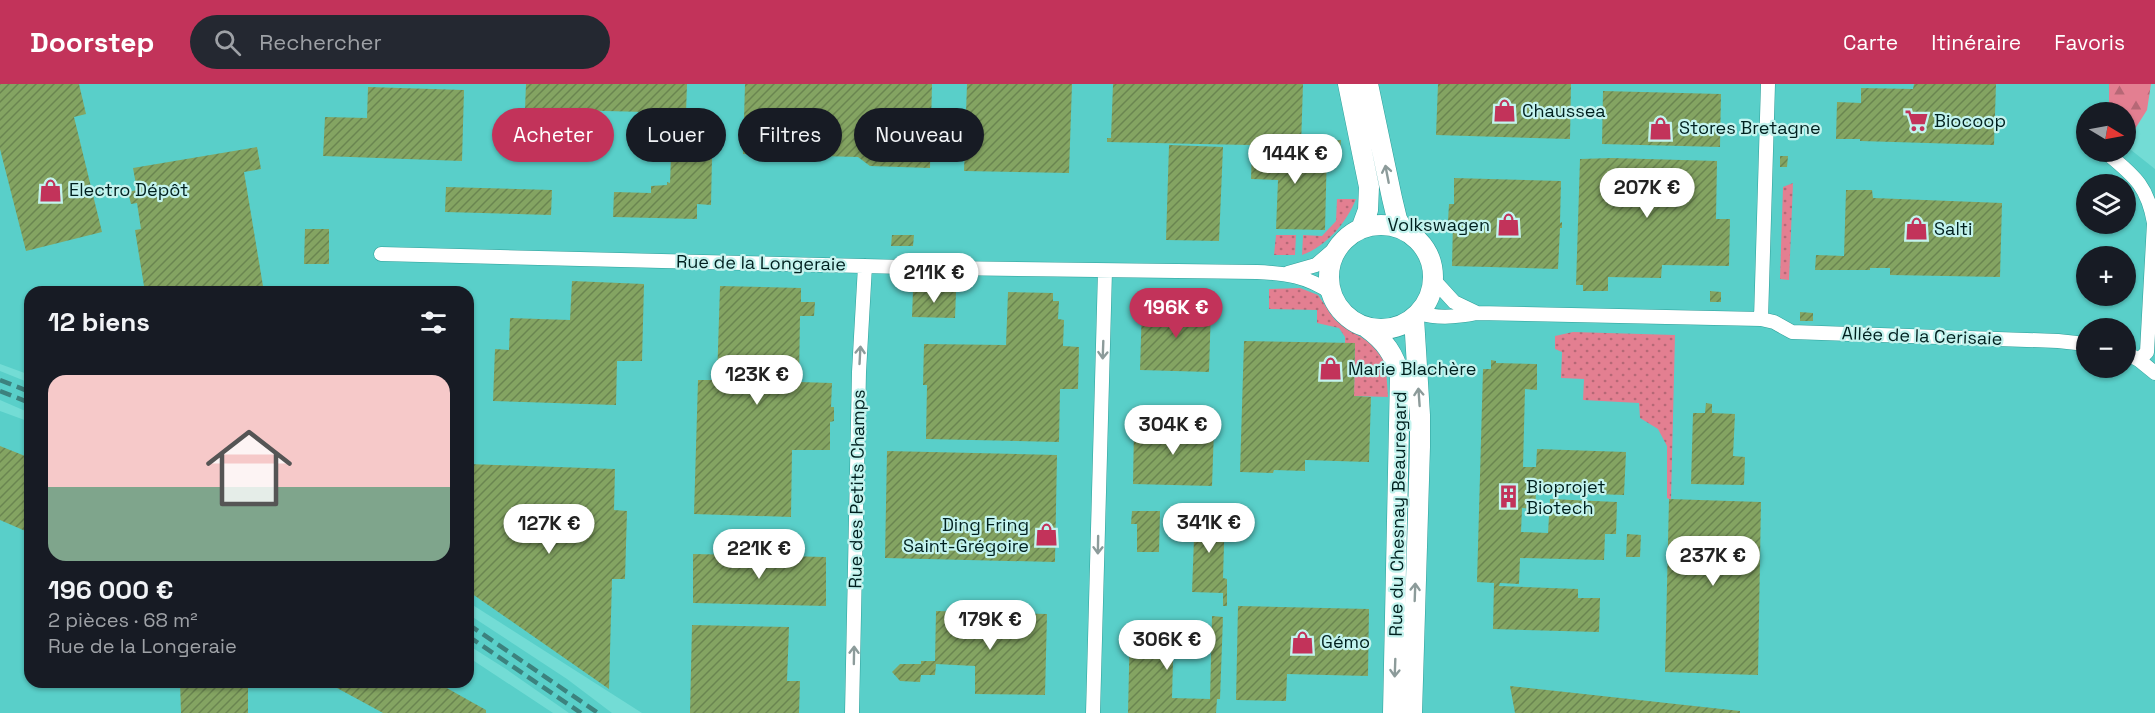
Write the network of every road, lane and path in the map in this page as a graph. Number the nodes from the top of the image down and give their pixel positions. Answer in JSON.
{"nodes":[{"id":1,"x":1348,"y":84,"type":"edge"},
{"id":2,"x":1368,"y":84,"type":"edge"},
{"id":3,"x":1768,"y":84,"type":"edge"},
{"id":4,"x":2118,"y":162,"type":"edge"},
{"id":5,"x":1361,"y":229,"type":"junction"},
{"id":6,"x":1403,"y":230,"type":"junction"},
{"id":7,"x":1338,"y":246,"type":"junction"},
{"id":8,"x":381,"y":254,"type":"dead end"},
{"id":9,"x":865,"y":266,"type":"junction"},
{"id":10,"x":1105,"y":271,"type":"junction"},
{"id":11,"x":1286,"y":273,"type":"junction"},
{"id":12,"x":1433,"y":279,"type":"junction"},
{"id":13,"x":1331,"y":293,"type":"junction"},
{"id":14,"x":1477,"y":313,"type":"junction"},
{"id":15,"x":1416,"y":316,"type":"junction"},
{"id":16,"x":1761,"y":319,"type":"junction"},
{"id":17,"x":1367,"y":328,"type":"junction"},
{"id":18,"x":2076,"y":343,"type":"edge"},
{"id":19,"x":2136,"y":358,"type":"edge"},
{"id":20,"x":2139,"y":360,"type":"junction"},
{"id":21,"x":2155,"y":373,"type":"edge"},
{"id":22,"x":852,"y":713,"type":"edge"},
{"id":23,"x":1093,"y":713,"type":"edge"},
{"id":24,"x":1393,"y":713,"type":"edge"},
{"id":25,"x":1412,"y":713,"type":"edge"}],
"edges":[{"from":1,"to":5,"type":"main road"},
{"from":6,"to":2,"type":"main road","one_way":true},
{"from":3,"to":16,"type":"street"},
{"from":4,"to":20,"type":"street"},
{"from":5,"to":6,"type":"main road"},
{"from":5,"to":7,"type":"main road"},
{"from":6,"to":12,"type":"main road"},
{"from":7,"to":11,"type":"street","name":"Rue de la Longeraie"},
{"from":7,"to":13,"type":"main road"},
{"from":8,"to":9,"type":"street","name":"Rue de la Longeraie"},
{"from":9,"to":10,"type":"street","name":"Rue de la Longeraie"},
{"from":22,"to":9,"type":"street","name":"Rue des Petits Champs","one_way":true},
{"from":10,"to":11,"type":"street","name":"Rue de la Longeraie"},
{"from":10,"to":23,"type":"street","one_way":true},
{"from":11,"to":13,"type":"street","name":"Rue de la Longeraie"},
{"from":12,"to":14,"type":"street","name":"Allée de la Cerisaie"},
{"from":12,"to":15,"type":"main road"},
{"from":13,"to":17,"type":"main road"},
{"from":14,"to":15,"type":"street","name":"Allée de la Cerisaie"},
{"from":14,"to":16,"type":"street","name":"Allée de la Cerisaie"},
{"from":15,"to":17,"type":"main road"},
{"from":25,"to":15,"type":"main road","name":"Rue du Chesnay Beauregard","one_way":true},
{"from":16,"to":18,"type":"street","name":"Allée de la Cerisaie"},
{"from":17,"to":24,"type":"main road","name":"Rue du Chesnay Beauregard","one_way":true},
{"from":19,"to":20,"type":"street"},
{"from":20,"to":21,"type":"street"}]}
